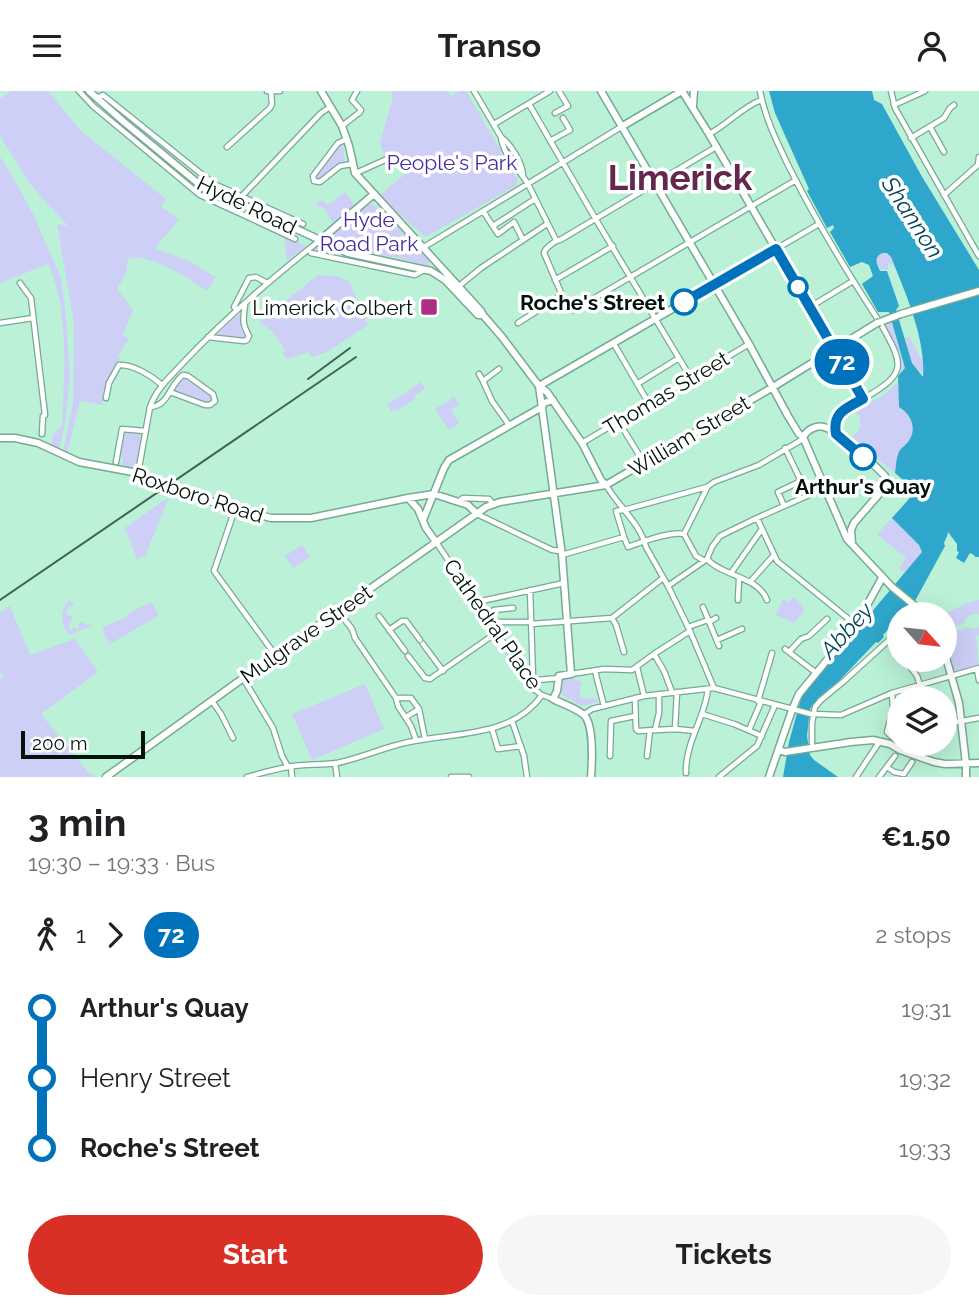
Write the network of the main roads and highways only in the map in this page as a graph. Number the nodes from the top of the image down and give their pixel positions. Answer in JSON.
{"nodes":[{"id":1,"x":321,"y":91,"type":"edge"},
{"id":2,"x":601,"y":91,"type":"edge"},
{"id":3,"x":682,"y":91,"type":"edge"},
{"id":4,"x":694,"y":91,"type":"edge"},
{"id":5,"x":91,"y":92,"type":"edge"},
{"id":6,"x":693,"y":108,"type":"junction"},
{"id":7,"x":621,"y":127,"type":"junction"},
{"id":8,"x":374,"y":194,"type":"junction"},
{"id":9,"x":319,"y":241,"type":"junction"},
{"id":10,"x":776,"y":249,"type":"junction"},
{"id":11,"x":435,"y":260,"type":"junction"},
{"id":12,"x":428,"y":270,"type":"junction"},
{"id":13,"x":715,"y":285,"type":"junction"},
{"id":14,"x":979,"y":291,"type":"edge"},
{"id":15,"x":483,"y":315,"type":"junction"},
{"id":16,"x":835,"y":349,"type":"junction"},
{"id":17,"x":539,"y":386,"type":"junction"},
{"id":18,"x":773,"y":387,"type":"junction"},
{"id":19,"x":553,"y":400,"type":"junction"},
{"id":20,"x":542,"y":407,"type":"junction"},
{"id":21,"x":836,"y":434,"type":"junction"},
{"id":22,"x":0,"y":438,"type":"edge"},
{"id":23,"x":803,"y":438,"type":"junction"},
{"id":24,"x":606,"y":485,"type":"junction"},
{"id":25,"x":434,"y":494,"type":"junction"},
{"id":26,"x":554,"y":495,"type":"junction"},
{"id":27,"x":408,"y":498,"type":"junction"},
{"id":28,"x":497,"y":503,"type":"joint"},
{"id":29,"x":477,"y":514,"type":"junction"},
{"id":30,"x":840,"y":519,"type":"junction"},
{"id":31,"x":857,"y":519,"type":"junction"},
{"id":32,"x":423,"y":520,"type":"junction"},
{"id":33,"x":436,"y":542,"type":"junction"},
{"id":34,"x":853,"y":544,"type":"junction"},
{"id":35,"x":882,"y":578,"type":"junction"},
{"id":36,"x":908,"y":602,"type":"edge"},
{"id":37,"x":951,"y":672,"type":"edge"},
{"id":38,"x":868,"y":741,"type":"junction"},
{"id":39,"x":887,"y":743,"type":"edge"},
{"id":40,"x":887,"y":746,"type":"edge"},
{"id":41,"x":782,"y":751,"type":"junction"},
{"id":42,"x":917,"y":756,"type":"edge"},
{"id":43,"x":979,"y":763,"type":"edge"},
{"id":44,"x":966,"y":764,"type":"junction"},
{"id":45,"x":111,"y":776,"type":"edge"},
{"id":46,"x":591,"y":777,"type":"edge"},
{"id":47,"x":772,"y":777,"type":"edge"},
{"id":48,"x":966,"y":777,"type":"edge"}],
"edges":[{"from":1,"to":8,"type":"main road"},
{"from":2,"to":7,"type":"main road"},
{"from":3,"to":6,"type":"main road"},
{"from":3,"to":7,"type":"main road"},
{"from":4,"to":6,"type":"main road"},
{"from":5,"to":9,"type":"main road","name":"Hyde Road"},
{"from":6,"to":10,"type":"main road"},
{"from":7,"to":13,"type":"main road"},
{"from":8,"to":9,"type":"main road"},
{"from":8,"to":11,"type":"main road"},
{"from":9,"to":12,"type":"main road","name":"Hyde Road"},
{"from":10,"to":13,"type":"main road"},
{"from":10,"to":16,"type":"main road"},
{"from":11,"to":12,"type":"main road"},
{"from":11,"to":15,"type":"main road"},
{"from":12,"to":15,"type":"main road"},
{"from":13,"to":17,"type":"main road"},
{"from":13,"to":18,"type":"main road"},
{"from":14,"to":16,"type":"main road","name":"William Street"},
{"from":15,"to":17,"type":"main road"},
{"from":16,"to":18,"type":"main road","name":"William Street"},
{"from":16,"to":21,"type":"main road"},
{"from":17,"to":19,"type":"main road"},
{"from":17,"to":20,"type":"main road"},
{"from":18,"to":23,"type":"main road"},
{"from":18,"to":24,"type":"main road","name":"William Street"},
{"from":19,"to":20,"type":"main road"},
{"from":19,"to":24,"type":"main road"},
{"from":20,"to":25,"type":"main road"},
{"from":20,"to":26,"type":"main road"},
{"from":21,"to":23,"type":"main road"},
{"from":21,"to":31,"type":"main road"},
{"from":22,"to":27,"type":"main road","name":"Roxboro Road","bridge":true},
{"from":23,"to":30,"type":"main road"},
{"from":24,"to":26,"type":"main road","name":"William Street"},
{"from":25,"to":27,"type":"main road","name":"Roxboro Road"},
{"from":25,"to":29,"type":"main road","name":"Roxboro Road"},
{"from":25,"to":32,"type":"main road"},
{"from":26,"to":28,"type":"main road","name":"William Street"},
{"from":26,"to":46,"type":"main road"},
{"from":27,"to":32,"type":"main road"},
{"from":28,"to":29,"type":"main road","name":"Mulgrave Street"},
{"from":29,"to":33,"type":"main road","name":"Mulgrave Street"},
{"from":30,"to":31,"type":"main road"},
{"from":30,"to":34,"type":"main road"},
{"from":31,"to":34,"type":"main road"},
{"from":32,"to":33,"type":"main road"},
{"from":33,"to":45,"type":"main road","name":"Mulgrave Street"},
{"from":34,"to":35,"type":"main road"},
{"from":35,"to":36,"type":"main road"},
{"from":35,"to":41,"type":"main road"},
{"from":37,"to":44,"type":"main road"},
{"from":38,"to":39,"type":"main road"},
{"from":38,"to":40,"type":"main road"},
{"from":38,"to":41,"type":"main road"},
{"from":41,"to":47,"type":"main road"},
{"from":42,"to":44,"type":"main road"},
{"from":43,"to":44,"type":"main road"},
{"from":44,"to":48,"type":"main road"}]}
